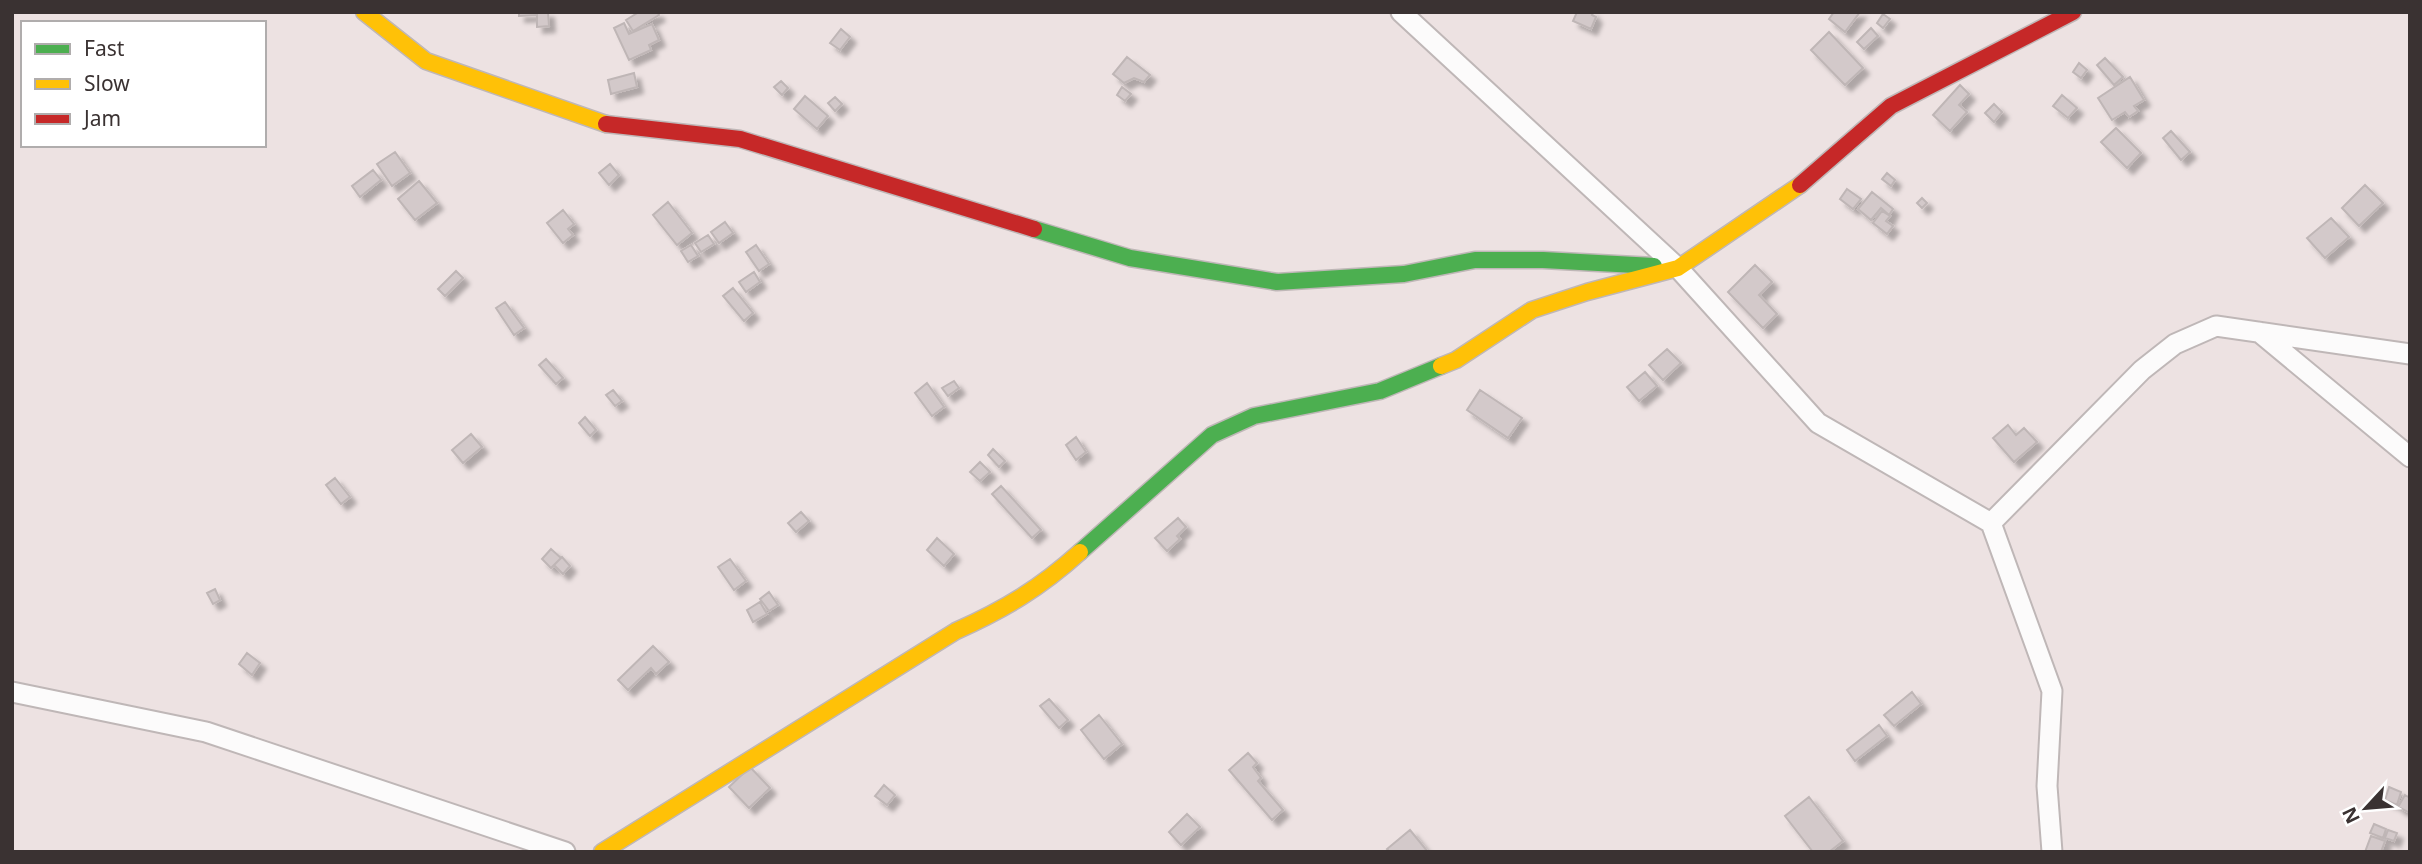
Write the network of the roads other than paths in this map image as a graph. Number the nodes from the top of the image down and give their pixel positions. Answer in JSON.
{"nodes":[{"id":1,"x":364,"y":12,"type":"edge"},
{"id":2,"x":1401,"y":12,"type":"edge"},
{"id":3,"x":2073,"y":12,"type":"edge"},
{"id":4,"x":1678,"y":268,"type":"junction"},
{"id":5,"x":2259,"y":331,"type":"junction"},
{"id":6,"x":2410,"y":354,"type":"edge"},
{"id":7,"x":2410,"y":457,"type":"edge"},
{"id":8,"x":1991,"y":523,"type":"junction"},
{"id":9,"x":12,"y":692,"type":"edge"},
{"id":10,"x":565,"y":852,"type":"edge"},
{"id":11,"x":603,"y":852,"type":"edge"},
{"id":12,"x":2052,"y":852,"type":"edge"}],
"edges":[{"from":1,"to":4,"type":"street"},
{"from":2,"to":4,"type":"street"},
{"from":3,"to":4,"type":"street"},
{"from":4,"to":8,"type":"street"},
{"from":4,"to":11,"type":"street"},
{"from":5,"to":6,"type":"street"},
{"from":5,"to":7,"type":"street"},
{"from":5,"to":8,"type":"street"},
{"from":8,"to":12,"type":"street"},
{"from":9,"to":10,"type":"street"}]}
